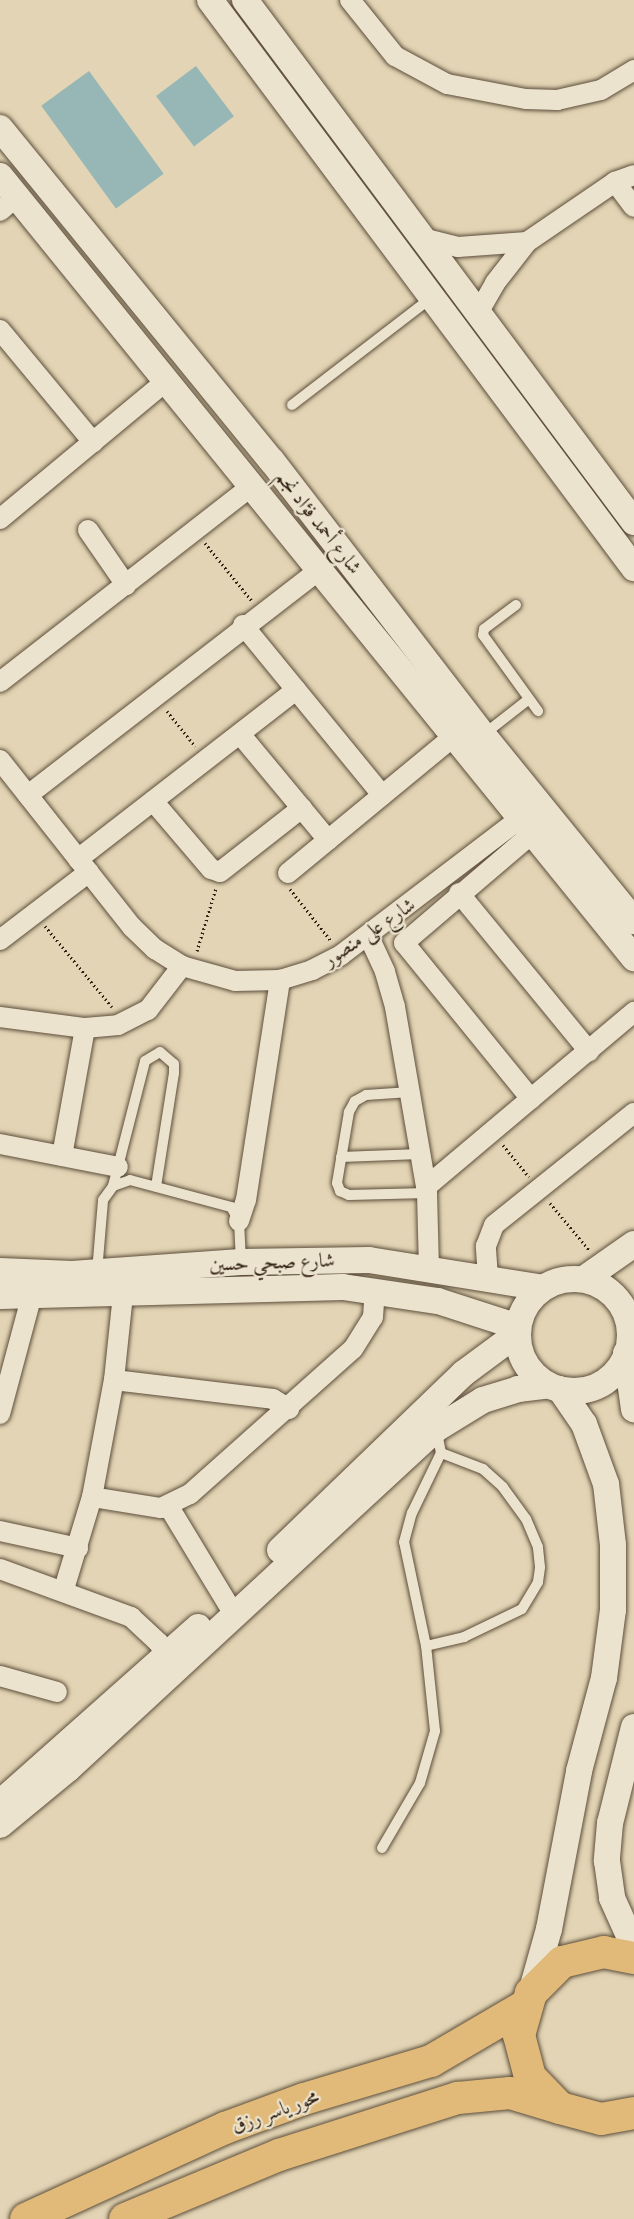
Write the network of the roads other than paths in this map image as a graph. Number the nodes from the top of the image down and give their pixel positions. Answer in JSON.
{"nodes":[{"id":1,"x":210,"y":0,"type":"edge"},
{"id":2,"x":245,"y":0,"type":"edge"},
{"id":3,"x":350,"y":0,"type":"edge"},
{"id":4,"x":634,"y":70,"type":"edge"},
{"id":5,"x":0,"y":128,"type":"edge"},
{"id":6,"x":359,"y":153,"type":"junction"},
{"id":7,"x":336,"y":168,"type":"junction"},
{"id":8,"x":634,"y":175,"type":"edge"},
{"id":9,"x":0,"y":176,"type":"edge"},
{"id":10,"x":615,"y":183,"type":"junction"},
{"id":11,"x":8,"y":204,"type":"edge"},
{"id":12,"x":634,"y":207,"type":"edge"},
{"id":13,"x":403,"y":212,"type":"junction"},
{"id":14,"x":381,"y":228,"type":"junction"},
{"id":15,"x":422,"y":238,"type":"junction"},
{"id":16,"x":527,"y":242,"type":"junction"},
{"id":17,"x":432,"y":297,"type":"junction"},
{"id":18,"x":478,"y":313,"type":"junction"},
{"id":19,"x":0,"y":330,"type":"edge"},
{"id":20,"x":166,"y":381,"type":"junction"},
{"id":21,"x":292,"y":405,"type":"dead end"},
{"id":22,"x":93,"y":442,"type":"junction"},
{"id":23,"x":252,"y":486,"type":"junction"},
{"id":24,"x":4,"y":509,"type":"edge"},
{"id":25,"x":634,"y":522,"type":"edge"},
{"id":26,"x":88,"y":530,"type":"dead end"},
{"id":27,"x":634,"y":568,"type":"edge"},
{"id":28,"x":319,"y":570,"type":"junction"},
{"id":29,"x":126,"y":585,"type":"junction"},
{"id":30,"x":516,"y":605,"type":"dead end"},
{"id":31,"x":243,"y":625,"type":"junction"},
{"id":32,"x":0,"y":682,"type":"edge"},
{"id":33,"x":296,"y":690,"type":"junction"},
{"id":34,"x":529,"y":699,"type":"junction"},
{"id":35,"x":538,"y":711,"type":"dead end"},
{"id":36,"x":240,"y":734,"type":"junction"},
{"id":37,"x":483,"y":735,"type":"junction"},
{"id":38,"x":454,"y":736,"type":"junction"},
{"id":39,"x":0,"y":760,"type":"edge"},
{"id":40,"x":28,"y":795,"type":"junction"},
{"id":41,"x":382,"y":795,"type":"junction"},
{"id":42,"x":153,"y":801,"type":"junction"},
{"id":43,"x":302,"y":808,"type":"junction"},
{"id":44,"x":527,"y":826,"type":"junction"},
{"id":45,"x":328,"y":840,"type":"junction"},
{"id":46,"x":83,"y":865,"type":"junction"},
{"id":47,"x":288,"y":880,"type":"road end"},
{"id":48,"x":459,"y":893,"type":"junction"},
{"id":49,"x":634,"y":921,"type":"edge"},
{"id":50,"x":369,"y":937,"type":"junction"},
{"id":51,"x":0,"y":940,"type":"edge"},
{"id":52,"x":634,"y":958,"type":"edge"},
{"id":53,"x":186,"y":968,"type":"junction"},
{"id":54,"x":280,"y":980,"type":"junction"},
{"id":55,"x":634,"y":1012,"type":"edge"},
{"id":56,"x":0,"y":1017,"type":"edge"},
{"id":57,"x":85,"y":1028,"type":"junction"},
{"id":58,"x":590,"y":1051,"type":"junction"},
{"id":59,"x":410,"y":1092,"type":"junction"},
{"id":60,"x":531,"y":1100,"type":"junction"},
{"id":61,"x":634,"y":1113,"type":"edge"},
{"id":62,"x":0,"y":1144,"type":"edge"},
{"id":63,"x":420,"y":1154,"type":"junction"},
{"id":64,"x":62,"y":1156,"type":"junction"},
{"id":65,"x":341,"y":1157,"type":"junction"},
{"id":66,"x":116,"y":1176,"type":"junction"},
{"id":67,"x":156,"y":1187,"type":"junction"},
{"id":68,"x":426,"y":1190,"type":"junction"},
{"id":69,"x":239,"y":1221,"type":"junction"},
{"id":70,"x":634,"y":1244,"type":"edge"},
{"id":71,"x":241,"y":1262,"type":"junction"},
{"id":72,"x":429,"y":1267,"type":"junction"},
{"id":73,"x":0,"y":1270,"type":"edge"},
{"id":74,"x":97,"y":1273,"type":"junction"},
{"id":75,"x":488,"y":1278,"type":"junction"},
{"id":76,"x":584,"y":1279,"type":"junction"},
{"id":77,"x":543,"y":1288,"type":"junction"},
{"id":78,"x":375,"y":1290,"type":"junction"},
{"id":79,"x":123,"y":1295,"type":"junction"},
{"id":80,"x":0,"y":1296,"type":"edge"},
{"id":81,"x":31,"y":1298,"type":"junction"},
{"id":82,"x":518,"y":1330,"type":"junction"},
{"id":83,"x":630,"y":1345,"type":"edge"},
{"id":84,"x":114,"y":1380,"type":"junction"},
{"id":85,"x":555,"y":1387,"type":"junction"},
{"id":86,"x":289,"y":1409,"type":"junction"},
{"id":87,"x":634,"y":1409,"type":"edge"},
{"id":88,"x":0,"y":1414,"type":"edge"},
{"id":89,"x":439,"y":1441,"type":"junction"},
{"id":90,"x":92,"y":1497,"type":"junction"},
{"id":91,"x":169,"y":1507,"type":"junction"},
{"id":92,"x":0,"y":1531,"type":"edge"},
{"id":93,"x":78,"y":1548,"type":"junction"},
{"id":94,"x":0,"y":1569,"type":"edge"},
{"id":95,"x":64,"y":1589,"type":"junction"},
{"id":96,"x":230,"y":1609,"type":"junction"},
{"id":97,"x":426,"y":1646,"type":"junction"},
{"id":98,"x":171,"y":1663,"type":"junction"},
{"id":99,"x":0,"y":1676,"type":"edge"},
{"id":100,"x":57,"y":1692,"type":"dead end"},
{"id":101,"x":634,"y":1727,"type":"edge"},
{"id":102,"x":0,"y":1803,"type":"edge"},
{"id":103,"x":0,"y":1825,"type":"edge"},
{"id":104,"x":381,"y":1848,"type":"dead end"},
{"id":105,"x":634,"y":1947,"type":"edge"},
{"id":106,"x":634,"y":1958,"type":"edge"},
{"id":107,"x":528,"y":1999,"type":"junction"},
{"id":108,"x":560,"y":2108,"type":"junction"},
{"id":109,"x":634,"y":2113,"type":"edge"},
{"id":110,"x":26,"y":2219,"type":"edge"},
{"id":111,"x":125,"y":2219,"type":"edge"}],
"edges":[{"from":1,"to":7,"type":"street"},
{"from":2,"to":6,"type":"street"},
{"from":3,"to":4,"type":"street"},
{"from":5,"to":37,"type":"street","name":"شارع أحمد فؤاد نجم"},
{"from":6,"to":7,"type":"street"},
{"from":6,"to":13,"type":"street"},
{"from":7,"to":14,"type":"street"},
{"from":8,"to":10,"type":"street"},
{"from":9,"to":11,"type":"street","name":"شارع أحمد فؤاد نجم"},
{"from":10,"to":12,"type":"street"},
{"from":10,"to":16,"type":"street"},
{"from":11,"to":20,"type":"street","name":"شارع أحمد فؤاد نجم"},
{"from":13,"to":14,"type":"street"},
{"from":13,"to":15,"type":"street"},
{"from":14,"to":17,"type":"street"},
{"from":15,"to":16,"type":"street"},
{"from":15,"to":18,"type":"street"},
{"from":16,"to":18,"type":"street"},
{"from":17,"to":21,"type":"lane"},
{"from":17,"to":27,"type":"street"},
{"from":18,"to":25,"type":"street"},
{"from":19,"to":22,"type":"street"},
{"from":20,"to":22,"type":"street"},
{"from":20,"to":23,"type":"street","name":"شارع أحمد فؤاد نجم"},
{"from":22,"to":24,"type":"street"},
{"from":23,"to":28,"type":"street","name":"شارع أحمد فؤاد نجم"},
{"from":23,"to":29,"type":"street"},
{"from":26,"to":29,"type":"street"},
{"from":28,"to":31,"type":"street"},
{"from":28,"to":38,"type":"street","name":"شارع أحمد فؤاد نجم"},
{"from":29,"to":32,"type":"street"},
{"from":30,"to":34,"type":"lane"},
{"from":31,"to":33,"type":"street"},
{"from":31,"to":40,"type":"street"},
{"from":33,"to":36,"type":"street"},
{"from":33,"to":41,"type":"street"},
{"from":34,"to":35,"type":"lane"},
{"from":34,"to":37,"type":"lane"},
{"from":36,"to":42,"type":"street"},
{"from":36,"to":43,"type":"street"},
{"from":37,"to":49,"type":"street","name":"شارع أحمد فؤاد نجم"},
{"from":38,"to":41,"type":"street"},
{"from":38,"to":44,"type":"street","name":"شارع أحمد فؤاد نجم"},
{"from":39,"to":40,"type":"street","name":"شارع على منصور"},
{"from":40,"to":46,"type":"street","name":"شارع على منصور"},
{"from":41,"to":45,"type":"street"},
{"from":42,"to":43,"type":"street"},
{"from":42,"to":46,"type":"street"},
{"from":43,"to":45,"type":"street"},
{"from":44,"to":48,"type":"street"},
{"from":44,"to":50,"type":"street","name":"شارع على منصور"},
{"from":44,"to":52,"type":"street","name":"شارع أحمد فؤاد نجم"},
{"from":45,"to":47,"type":"street"},
{"from":46,"to":51,"type":"street"},
{"from":46,"to":53,"type":"street","name":"شارع على منصور"},
{"from":48,"to":58,"type":"street"},
{"from":48,"to":60,"type":"street"},
{"from":50,"to":54,"type":"street","name":"شارع على منصور"},
{"from":50,"to":59,"type":"street"},
{"from":53,"to":54,"type":"street","name":"شارع على منصور"},
{"from":53,"to":57,"type":"street"},
{"from":54,"to":69,"type":"street"},
{"from":55,"to":58,"type":"street"},
{"from":56,"to":57,"type":"street"},
{"from":57,"to":64,"type":"street"},
{"from":58,"to":60,"type":"street"},
{"from":59,"to":63,"type":"street"},
{"from":59,"to":65,"type":"lane"},
{"from":60,"to":68,"type":"street"},
{"from":61,"to":75,"type":"street"},
{"from":62,"to":64,"type":"street"},
{"from":63,"to":65,"type":"lane"},
{"from":63,"to":68,"type":"street"},
{"from":64,"to":66,"type":"street"},
{"from":65,"to":68,"type":"lane"},
{"from":66,"to":67,"type":"lane"},
{"from":66,"to":67,"type":"lane"},
{"from":66,"to":74,"type":"lane"},
{"from":67,"to":69,"type":"lane"},
{"from":68,"to":72,"type":"street"},
{"from":69,"to":71,"type":"lane"},
{"from":70,"to":76,"type":"street"},
{"from":71,"to":72,"type":"street","name":"شارع صبحي حسين"},
{"from":71,"to":74,"type":"street","name":"شارع صبحي حسين"},
{"from":72,"to":75,"type":"street","name":"شارع صبحي حسين"},
{"from":73,"to":74,"type":"street","name":"شارع صبحي حسين"},
{"from":75,"to":77,"type":"street","name":"شارع صبحي حسين"},
{"from":76,"to":77,"type":"street"},
{"from":76,"to":83,"type":"street"},
{"from":77,"to":82,"type":"street"},
{"from":78,"to":79,"type":"street","name":"شارع صبحي حسين"},
{"from":78,"to":82,"type":"street","name":"شارع صبحي حسين"},
{"from":78,"to":86,"type":"street"},
{"from":79,"to":81,"type":"street","name":"شارع صبحي حسين"},
{"from":79,"to":84,"type":"street"},
{"from":80,"to":81,"type":"street","name":"شارع صبحي حسين"},
{"from":81,"to":88,"type":"street"},
{"from":82,"to":85,"type":"street"},
{"from":82,"to":96,"type":"street"},
{"from":83,"to":85,"type":"street"},
{"from":83,"to":87,"type":"street"},
{"from":84,"to":86,"type":"street"},
{"from":84,"to":90,"type":"street"},
{"from":85,"to":89,"type":"street"},
{"from":85,"to":107,"type":"street"},
{"from":86,"to":91,"type":"street"},
{"from":89,"to":96,"type":"street"},
{"from":89,"to":97,"type":"lane"},
{"from":89,"to":97,"type":"lane"},
{"from":90,"to":91,"type":"street"},
{"from":90,"to":93,"type":"street"},
{"from":91,"to":96,"type":"street"},
{"from":92,"to":93,"type":"street"},
{"from":93,"to":95,"type":"street"},
{"from":94,"to":95,"type":"street"},
{"from":95,"to":98,"type":"street"},
{"from":96,"to":98,"type":"street"},
{"from":97,"to":104,"type":"lane"},
{"from":98,"to":102,"type":"street"},
{"from":98,"to":103,"type":"street"},
{"from":99,"to":100,"type":"street"},
{"from":101,"to":105,"type":"street"},
{"from":106,"to":107,"type":"main road"},
{"from":107,"to":108,"type":"main road"},
{"from":107,"to":110,"type":"main road","name":"محور ياسر رزق"},
{"from":108,"to":109,"type":"main road"},
{"from":108,"to":111,"type":"main road"}]}
